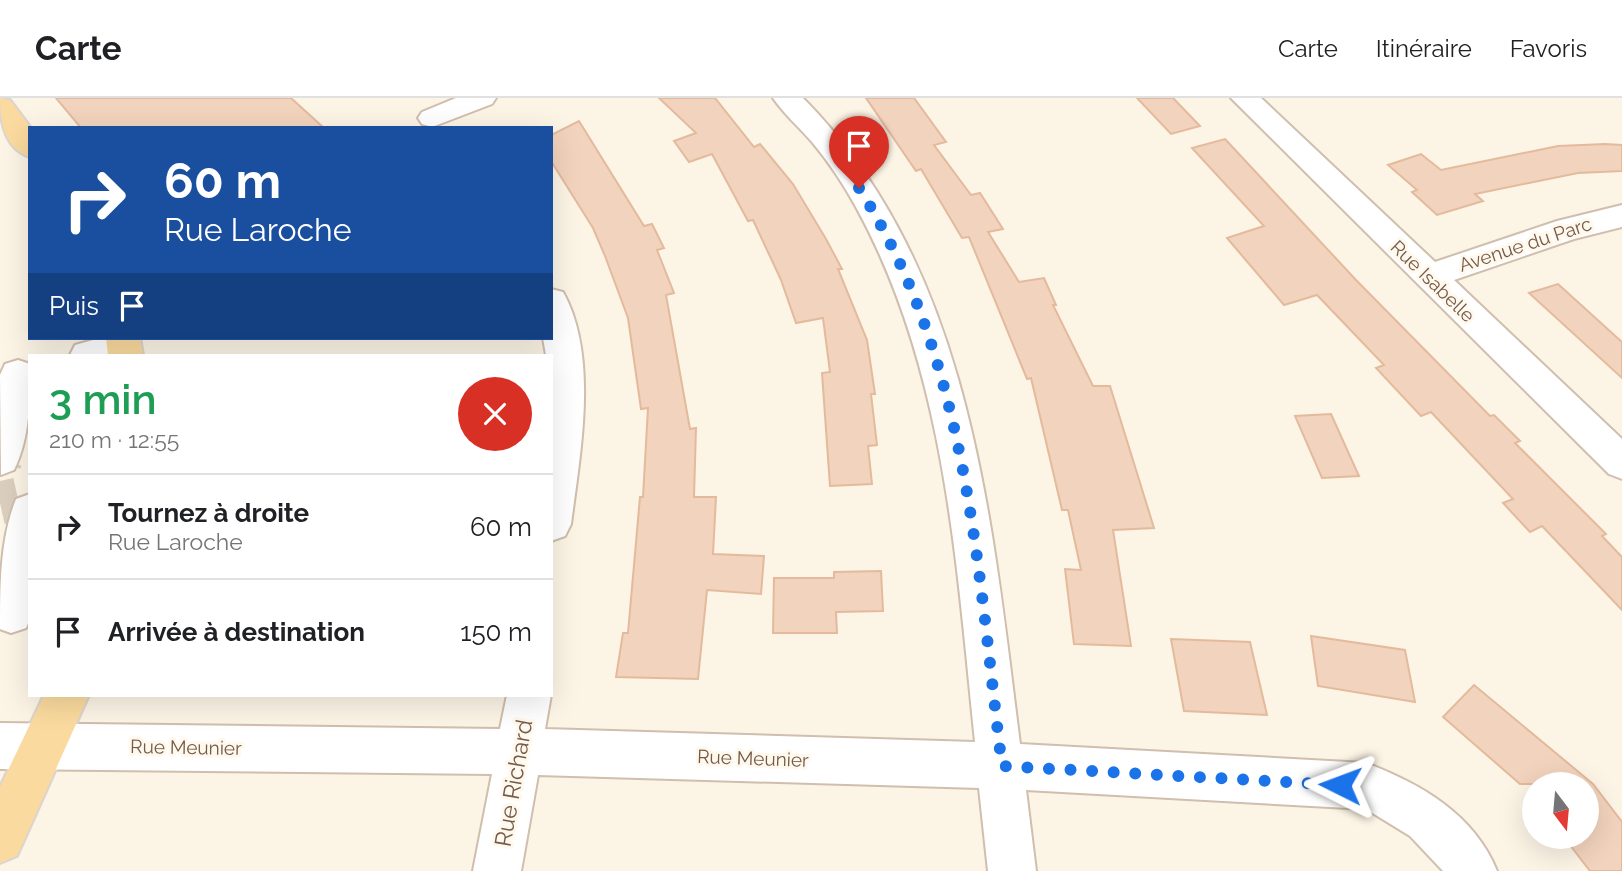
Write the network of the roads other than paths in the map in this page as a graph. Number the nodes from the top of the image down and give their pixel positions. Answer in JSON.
{"nodes":[{"id":1,"x":408,"y":98,"type":"edge"},
{"id":2,"x":482,"y":98,"type":"edge"},
{"id":3,"x":787,"y":98,"type":"edge"},
{"id":4,"x":1245,"y":98,"type":"edge"},
{"id":5,"x":0,"y":106,"type":"edge"},
{"id":6,"x":437,"y":123,"type":"edge"},
{"id":7,"x":28,"y":144,"type":"edge"},
{"id":8,"x":1622,"y":216,"type":"edge"},
{"id":9,"x":1429,"y":276,"type":"junction"},
{"id":10,"x":553,"y":309,"type":"edge"},
{"id":11,"x":124,"y":346,"type":"edge"},
{"id":12,"x":91,"y":354,"type":"edge"},
{"id":13,"x":16,"y":375,"type":"edge"},
{"id":14,"x":1,"y":459,"type":"edge"},
{"id":15,"x":1622,"y":463,"type":"edge"},
{"id":16,"x":26,"y":502,"type":"edge"},
{"id":17,"x":553,"y":505,"type":"edge"},
{"id":18,"x":11,"y":614,"type":"dead end"},
{"id":19,"x":65,"y":697,"type":"edge"},
{"id":20,"x":529,"y":697,"type":"edge"},
{"id":21,"x":21,"y":746,"type":"edge"},
{"id":22,"x":520,"y":751,"type":"junction"},
{"id":23,"x":1002,"y":766,"type":"junction"},
{"id":24,"x":0,"y":839,"type":"edge"},
{"id":25,"x":497,"y":871,"type":"edge"},
{"id":26,"x":1012,"y":871,"type":"edge"},
{"id":27,"x":1473,"y":871,"type":"edge"}],
"edges":[{"from":1,"to":6,"type":"street"},
{"from":2,"to":6,"type":"street"},
{"from":3,"to":23,"type":"street"},
{"from":4,"to":9,"type":"street","name":"Rue Isabelle"},
{"from":5,"to":7,"type":"main road"},
{"from":8,"to":9,"type":"street","name":"Avenue du Parc"},
{"from":9,"to":15,"type":"street","name":"Rue Isabelle"},
{"from":10,"to":17,"type":"street"},
{"from":11,"to":12,"type":"street"},
{"from":13,"to":14,"type":"street"},
{"from":16,"to":18,"type":"street"},
{"from":19,"to":21,"type":"main road"},
{"from":20,"to":22,"type":"street","name":"Rue Richard"},
{"from":21,"to":22,"type":"street","name":"Rue Meunier"},
{"from":21,"to":24,"type":"main road"},
{"from":22,"to":23,"type":"street","name":"Rue Meunier"},
{"from":22,"to":25,"type":"street","name":"Rue Richard"},
{"from":23,"to":26,"type":"street"},
{"from":23,"to":27,"type":"street","name":"Rue Meunier"}]}
